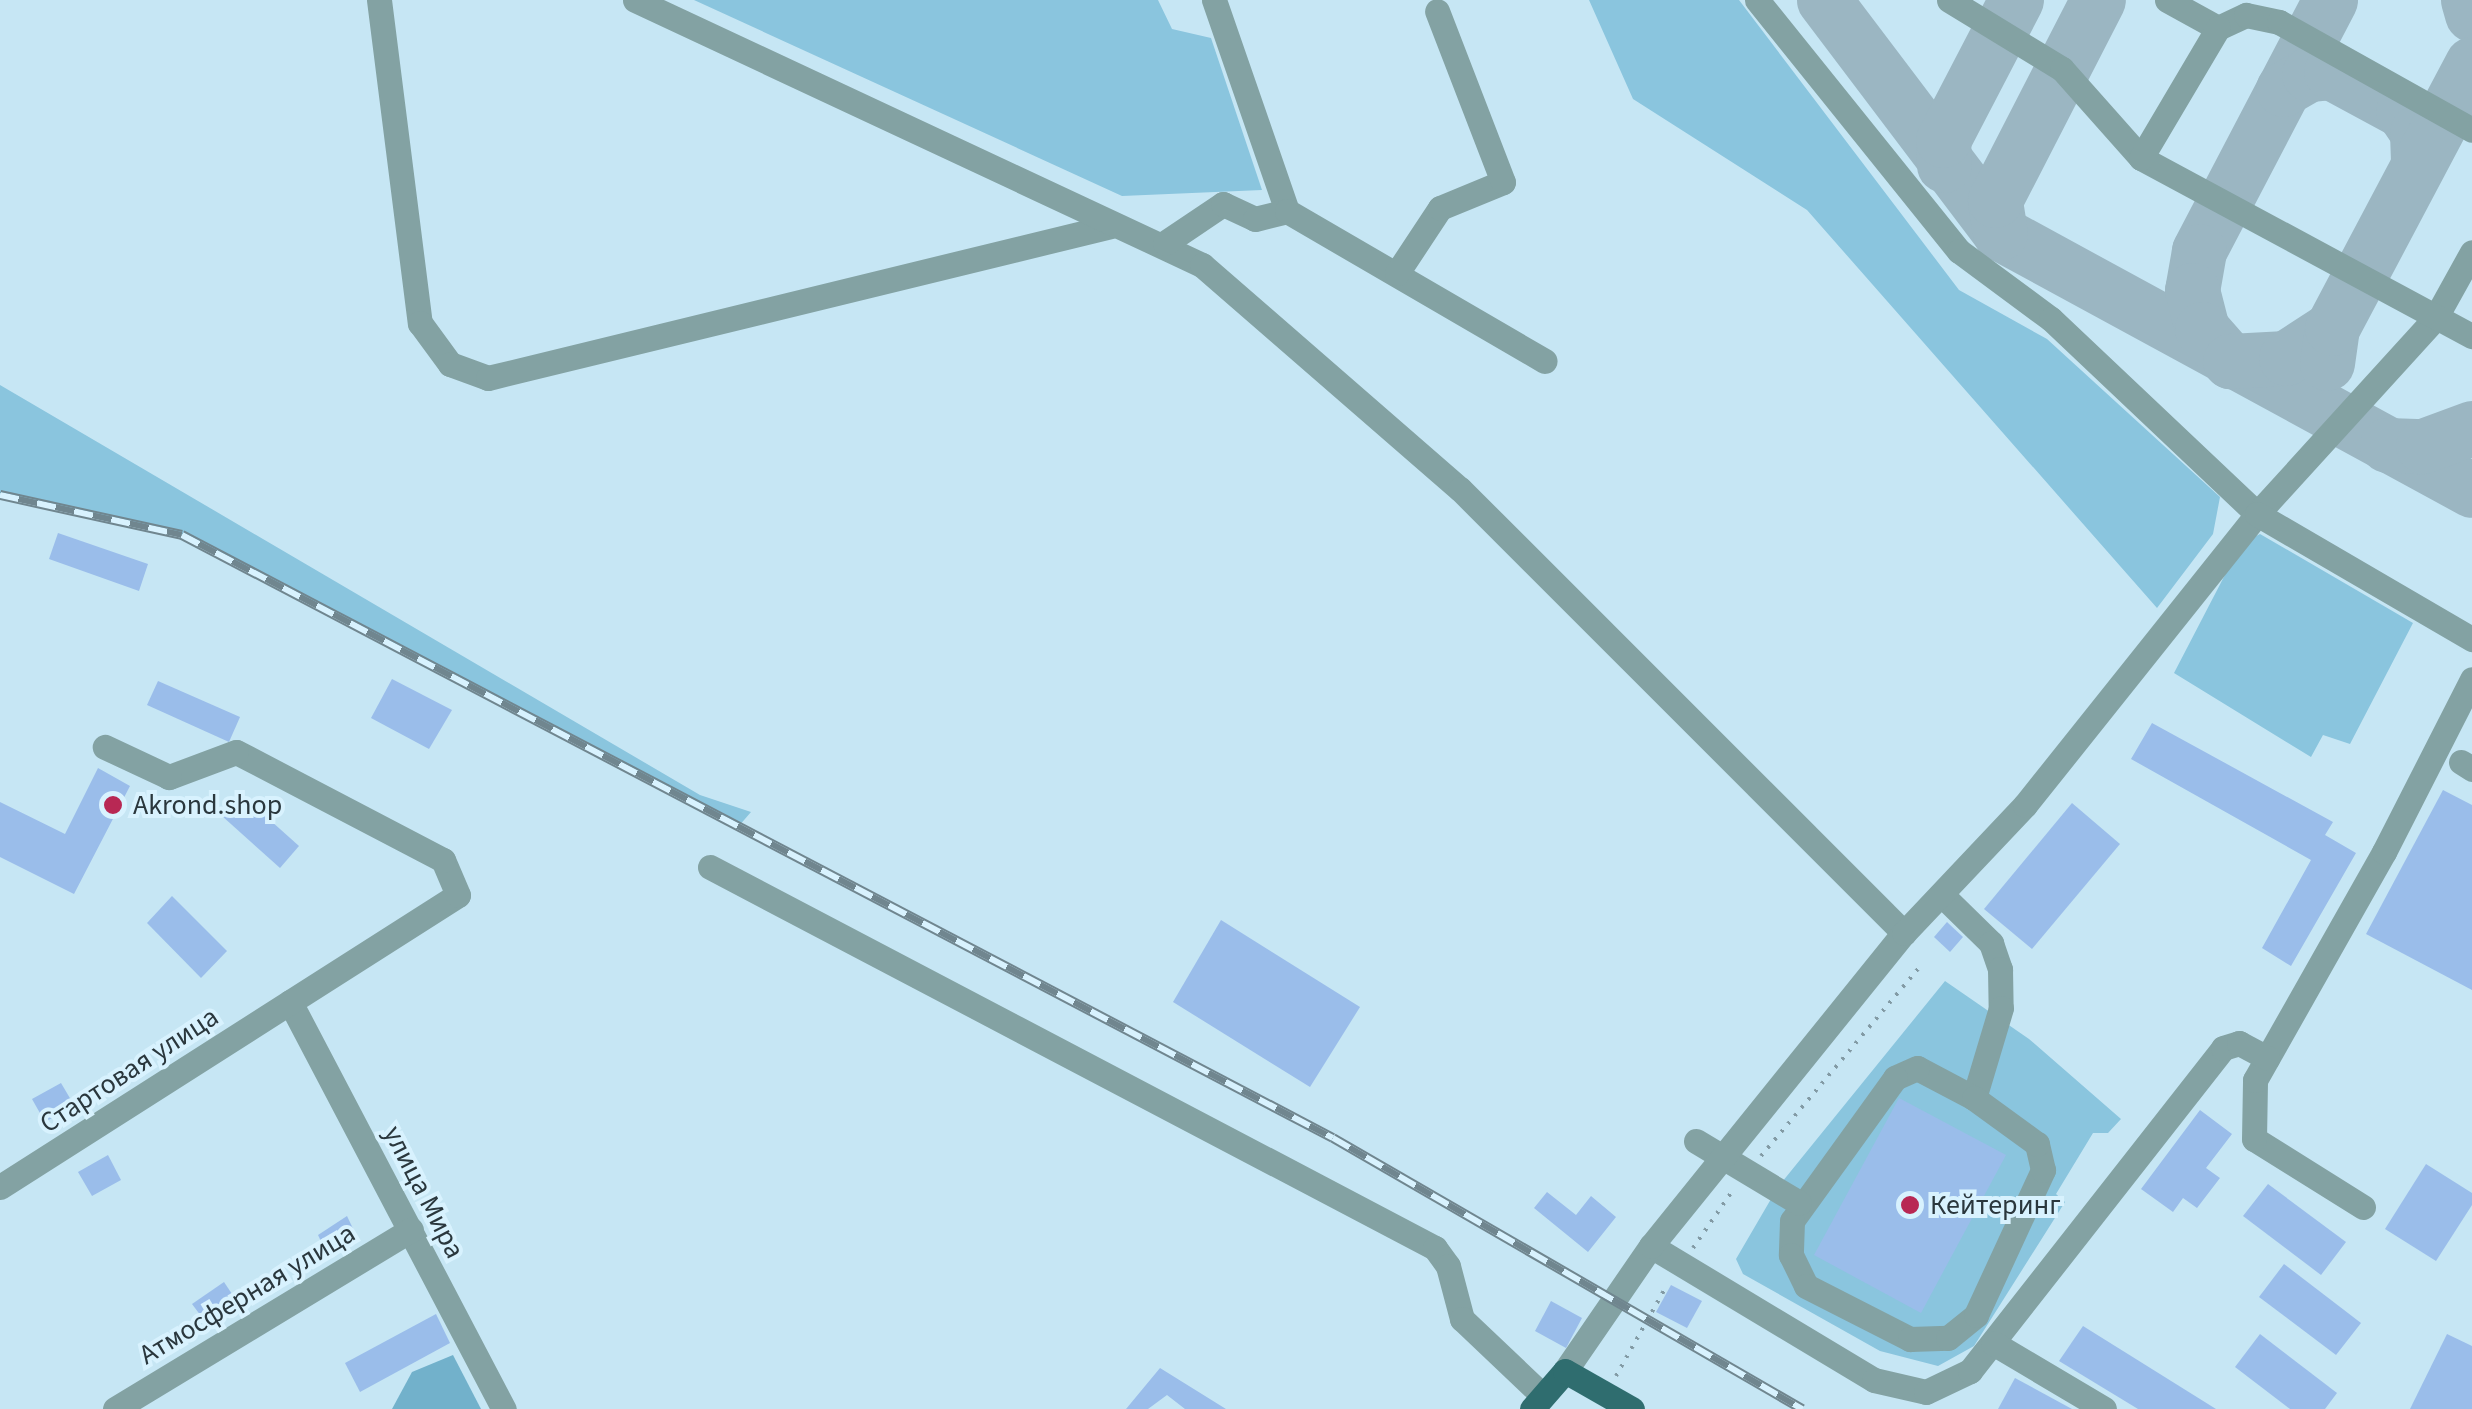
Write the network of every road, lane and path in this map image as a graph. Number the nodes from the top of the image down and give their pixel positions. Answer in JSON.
{"nodes":[{"id":1,"x":378,"y":0,"type":"edge"},
{"id":2,"x":635,"y":0,"type":"edge"},
{"id":3,"x":1214,"y":0,"type":"edge"},
{"id":4,"x":1757,"y":0,"type":"edge"},
{"id":5,"x":2167,"y":0,"type":"edge"},
{"id":6,"x":1960,"y":2,"type":"edge"},
{"id":7,"x":1438,"y":11,"type":"dead end"},
{"id":8,"x":2218,"y":28,"type":"junction"},
{"id":9,"x":2472,"y":130,"type":"edge"},
{"id":10,"x":2141,"y":158,"type":"junction"},
{"id":11,"x":1286,"y":211,"type":"junction"},
{"id":12,"x":1111,"y":226,"type":"junction"},
{"id":13,"x":1165,"y":243,"type":"junction"},
{"id":14,"x":2472,"y":252,"type":"edge"},
{"id":15,"x":1396,"y":273,"type":"junction"},
{"id":16,"x":2436,"y":317,"type":"junction"},
{"id":17,"x":2472,"y":336,"type":"edge"},
{"id":18,"x":1544,"y":361,"type":"dead end"},
{"id":19,"x":2257,"y":514,"type":"junction"},
{"id":20,"x":2472,"y":639,"type":"edge"},
{"id":21,"x":2472,"y":679,"type":"edge"},
{"id":22,"x":104,"y":747,"type":"dead end"},
{"id":23,"x":710,"y":867,"type":"dead end"},
{"id":24,"x":1942,"y":895,"type":"junction"},
{"id":25,"x":1904,"y":933,"type":"junction"},
{"id":26,"x":290,"y":1002,"type":"junction"},
{"id":27,"x":2267,"y":1058,"type":"junction"},
{"id":28,"x":1974,"y":1098,"type":"junction"},
{"id":29,"x":1696,"y":1142,"type":"dead end"},
{"id":30,"x":1723,"y":1159,"type":"junction"},
{"id":31,"x":0,"y":1187,"type":"edge"},
{"id":32,"x":1800,"y":1203,"type":"junction"},
{"id":33,"x":2363,"y":1207,"type":"dead end"},
{"id":34,"x":411,"y":1230,"type":"junction"},
{"id":35,"x":1651,"y":1246,"type":"junction"},
{"id":36,"x":1993,"y":1342,"type":"junction"},
{"id":37,"x":1565,"y":1371,"type":"junction"},
{"id":38,"x":1537,"y":1402,"type":"edge"},
{"id":39,"x":115,"y":1409,"type":"edge"},
{"id":40,"x":504,"y":1409,"type":"edge"},
{"id":41,"x":1632,"y":1409,"type":"edge"},
{"id":42,"x":2104,"y":1409,"type":"edge"}],
"edges":[{"from":1,"to":12,"type":"street"},
{"from":2,"to":12,"type":"street"},
{"from":3,"to":11,"type":"street"},
{"from":4,"to":19,"type":"street"},
{"from":5,"to":8,"type":"street"},
{"from":6,"to":10,"type":"street"},
{"from":7,"to":15,"type":"street"},
{"from":8,"to":9,"type":"street"},
{"from":8,"to":10,"type":"street"},
{"from":10,"to":16,"type":"street"},
{"from":11,"to":13,"type":"street"},
{"from":11,"to":15,"type":"street"},
{"from":12,"to":13,"type":"street"},
{"from":13,"to":25,"type":"street"},
{"from":14,"to":16,"type":"street"},
{"from":15,"to":18,"type":"street"},
{"from":16,"to":17,"type":"street"},
{"from":16,"to":19,"type":"street"},
{"from":19,"to":20,"type":"street"},
{"from":19,"to":24,"type":"street"},
{"from":21,"to":27,"type":"street"},
{"from":22,"to":26,"type":"street","name":"Стартовая улица"},
{"from":23,"to":38,"type":"street"},
{"from":24,"to":25,"type":"street"},
{"from":24,"to":28,"type":"street"},
{"from":25,"to":30,"type":"street"},
{"from":26,"to":31,"type":"street","name":"Стартовая улица"},
{"from":26,"to":34,"type":"street","name":"улица Мира"},
{"from":27,"to":33,"type":"street"},
{"from":27,"to":36,"type":"street"},
{"from":28,"to":32,"type":"street"},
{"from":28,"to":32,"type":"street"},
{"from":29,"to":30,"type":"street"},
{"from":30,"to":32,"type":"street"},
{"from":30,"to":35,"type":"street"},
{"from":34,"to":39,"type":"street","name":"Атмосферная улица"},
{"from":34,"to":40,"type":"street","name":"улица Мира"},
{"from":35,"to":36,"type":"street"},
{"from":35,"to":37,"type":"street"},
{"from":36,"to":42,"type":"street"},
{"from":37,"to":38,"type":"main road"},
{"from":37,"to":41,"type":"main road"}]}
